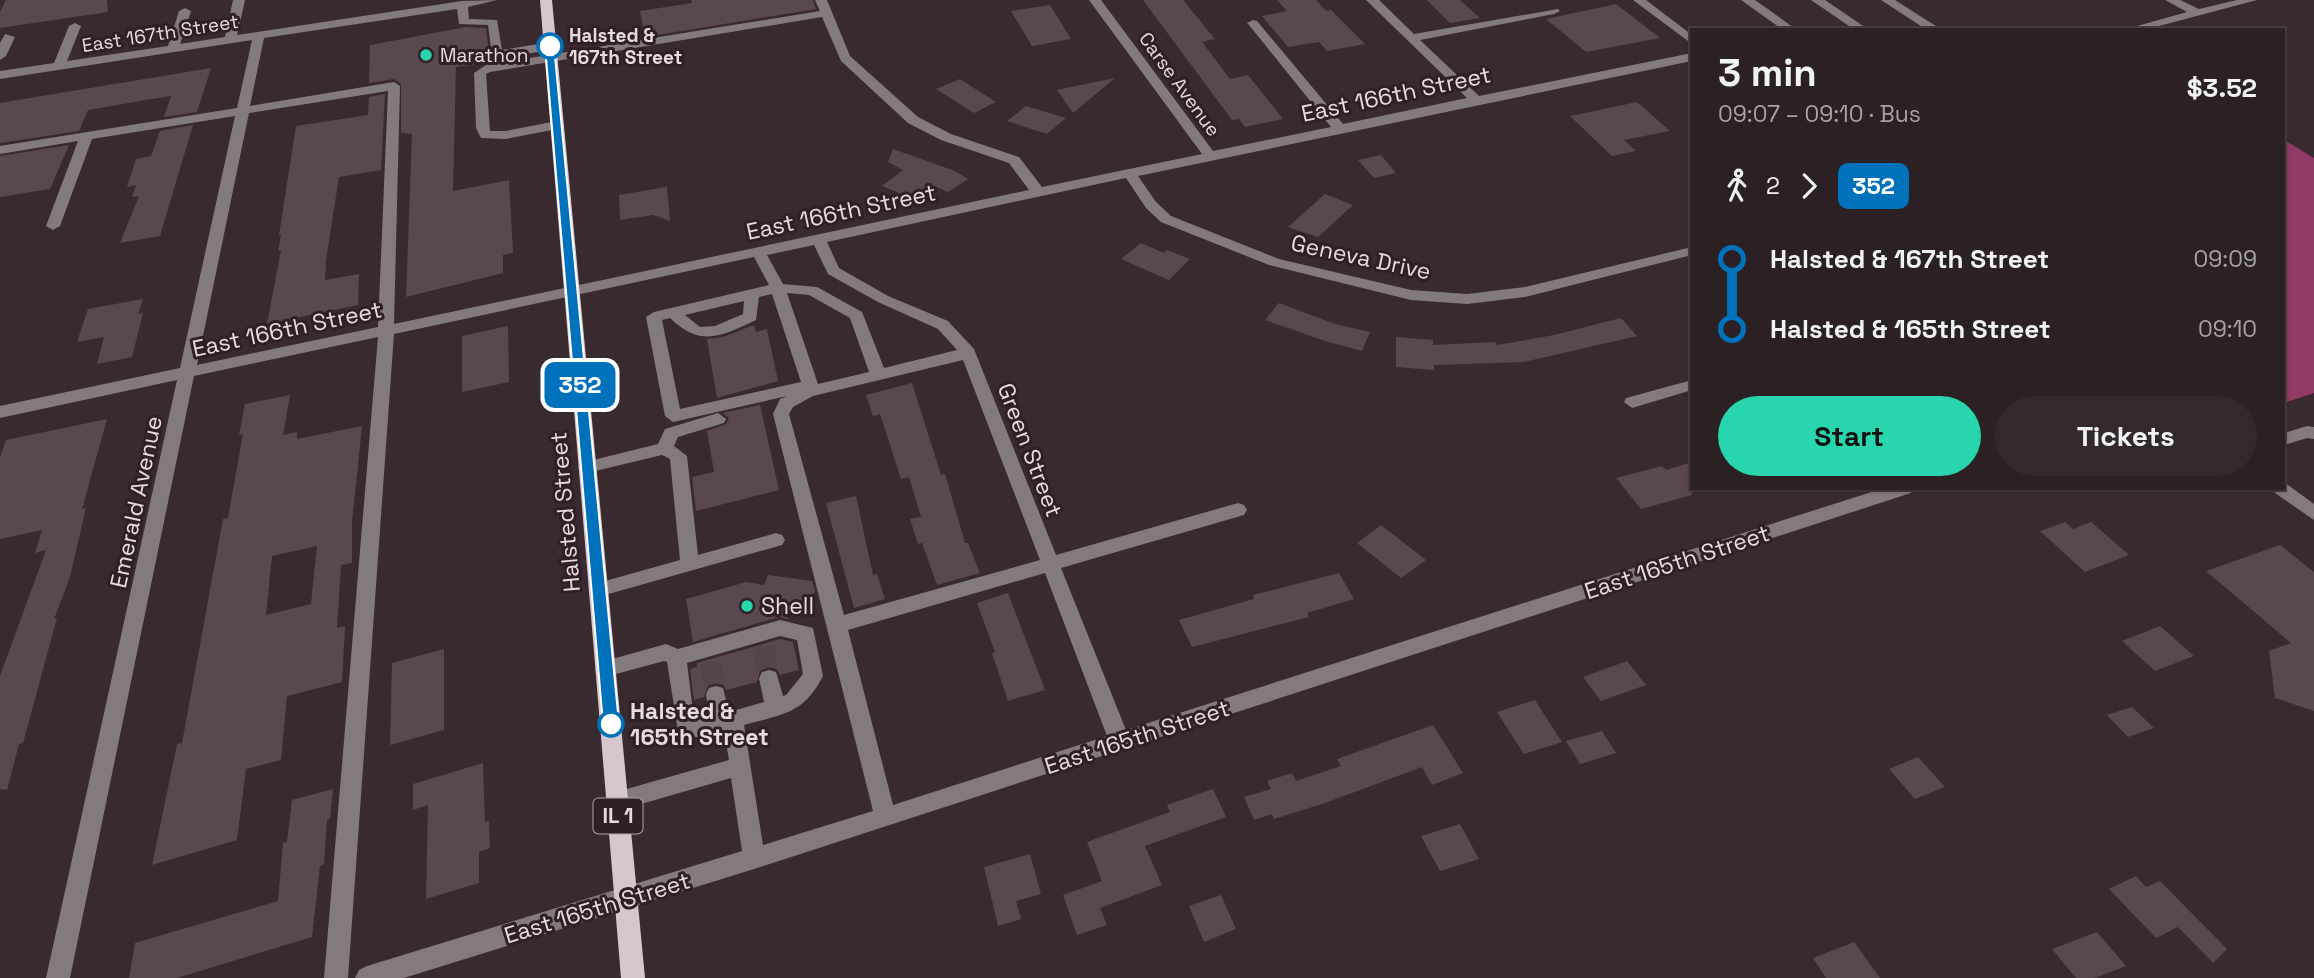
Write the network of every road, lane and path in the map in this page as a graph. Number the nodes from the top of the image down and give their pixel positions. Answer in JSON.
{"nodes":[{"id":1,"x":239,"y":0,"type":"edge"},
{"id":2,"x":491,"y":0,"type":"edge"},
{"id":3,"x":546,"y":0,"type":"edge"},
{"id":4,"x":1095,"y":0,"type":"edge"},
{"id":5,"x":1372,"y":0,"type":"edge"},
{"id":6,"x":1639,"y":0,"type":"edge"},
{"id":7,"x":1747,"y":0,"type":"edge"},
{"id":8,"x":1817,"y":0,"type":"edge"},
{"id":9,"x":1887,"y":0,"type":"edge"},
{"id":10,"x":2171,"y":0,"type":"edge"},
{"id":11,"x":2251,"y":0,"type":"edge"},
{"id":12,"x":463,"y":4,"type":"junction"},
{"id":13,"x":823,"y":6,"type":"edge"},
{"id":14,"x":185,"y":11,"type":"dead end"},
{"id":15,"x":1553,"y":11,"type":"dead end"},
{"id":16,"x":2197,"y":13,"type":"junction"},
{"id":17,"x":1253,"y":23,"type":"dead end"},
{"id":18,"x":75,"y":26,"type":"dead end"},
{"id":19,"x":1788,"y":28,"type":"edge"},
{"id":20,"x":1860,"y":28,"type":"edge"},
{"id":21,"x":1933,"y":28,"type":"edge"},
{"id":22,"x":2137,"y":28,"type":"edge"},
{"id":23,"x":260,"y":35,"type":"junction"},
{"id":24,"x":9,"y":37,"type":"dead end"},
{"id":25,"x":1411,"y":38,"type":"junction"},
{"id":26,"x":1690,"y":39,"type":"edge"},
{"id":27,"x":230,"y":40,"type":"junction"},
{"id":28,"x":173,"y":48,"type":"junction"},
{"id":29,"x":550,"y":52,"type":"junction"},
{"id":30,"x":0,"y":56,"type":"edge"},
{"id":31,"x":1690,"y":57,"type":"edge"},
{"id":32,"x":59,"y":66,"type":"junction"},
{"id":33,"x":0,"y":75,"type":"edge"},
{"id":34,"x":1476,"y":100,"type":"junction"},
{"id":35,"x":243,"y":110,"type":"junction"},
{"id":36,"x":557,"y":125,"type":"junction"},
{"id":37,"x":1341,"y":130,"type":"junction"},
{"id":38,"x":87,"y":136,"type":"junction"},
{"id":39,"x":0,"y":149,"type":"edge"},
{"id":40,"x":1210,"y":156,"type":"junction"},
{"id":41,"x":1129,"y":173,"type":"junction"},
{"id":42,"x":1038,"y":192,"type":"junction"},
{"id":43,"x":53,"y":226,"type":"dead end"},
{"id":44,"x":820,"y":241,"type":"junction"},
{"id":45,"x":1690,"y":251,"type":"edge"},
{"id":46,"x":758,"y":252,"type":"junction"},
{"id":47,"x":778,"y":288,"type":"junction"},
{"id":48,"x":572,"y":293,"type":"junction"},
{"id":49,"x":752,"y":295,"type":"junction"},
{"id":50,"x":674,"y":313,"type":"junction"},
{"id":51,"x":386,"y":331,"type":"junction"},
{"id":52,"x":968,"y":353,"type":"junction"},
{"id":53,"x":189,"y":373,"type":"junction"},
{"id":54,"x":878,"y":375,"type":"junction"},
{"id":55,"x":1690,"y":386,"type":"edge"},
{"id":56,"x":811,"y":388,"type":"junction"},
{"id":57,"x":1632,"y":402,"type":"dead end"},
{"id":58,"x":786,"y":403,"type":"junction"},
{"id":59,"x":0,"y":412,"type":"edge"},
{"id":60,"x":2314,"y":433,"type":"edge"},
{"id":61,"x":2285,"y":439,"type":"edge"},
{"id":62,"x":664,"y":448,"type":"junction"},
{"id":63,"x":587,"y":467,"type":"junction"},
{"id":64,"x":1899,"y":490,"type":"edge"},
{"id":65,"x":2284,"y":490,"type":"edge"},
{"id":66,"x":1238,"y":510,"type":"dead end"},
{"id":67,"x":2314,"y":513,"type":"edge"},
{"id":68,"x":776,"y":540,"type":"dead end"},
{"id":69,"x":690,"y":564,"type":"junction"},
{"id":70,"x":1050,"y":564,"type":"junction"},
{"id":71,"x":598,"y":590,"type":"junction"},
{"id":72,"x":837,"y":625,"type":"junction"},
{"id":73,"x":676,"y":658,"type":"junction"},
{"id":74,"x":605,"y":669,"type":"junction"},
{"id":75,"x":769,"y":678,"type":"tunnel mouth"},
{"id":76,"x":716,"y":694,"type":"tunnel mouth"},
{"id":77,"x":776,"y":708,"type":"junction"},
{"id":78,"x":727,"y":722,"type":"junction"},
{"id":79,"x":1120,"y":743,"type":"junction"},
{"id":80,"x":740,"y":766,"type":"junction"},
{"id":81,"x":617,"y":801,"type":"junction"},
{"id":82,"x":885,"y":817,"type":"junction"},
{"id":83,"x":754,"y":859,"type":"junction"},
{"id":84,"x":626,"y":900,"type":"junction"},
{"id":85,"x":58,"y":978,"type":"edge"},
{"id":86,"x":336,"y":978,"type":"edge"},
{"id":87,"x":367,"y":978,"type":"edge"},
{"id":88,"x":633,"y":978,"type":"edge"}],
"edges":[{"from":1,"to":27,"type":"street"},
{"from":2,"to":12,"type":"street","name":"East 167th Street"},
{"from":3,"to":29,"type":"main road","name":"Halsted Street","number":"IL 1"},
{"from":4,"to":40,"type":"street","name":"Carse Avenue"},
{"from":5,"to":25,"type":"street"},
{"from":6,"to":26,"type":"street"},
{"from":7,"to":19,"type":"street"},
{"from":8,"to":20,"type":"street"},
{"from":9,"to":21,"type":"street"},
{"from":10,"to":16,"type":"street"},
{"from":11,"to":16,"type":"street"},
{"from":12,"to":23,"type":"street","name":"East 167th Street"},
{"from":12,"to":29,"type":"street"},
{"from":13,"to":29,"type":"street"},
{"from":13,"to":42,"type":"street"},
{"from":14,"to":28,"type":"street"},
{"from":15,"to":25,"type":"street"},
{"from":16,"to":22,"type":"street"},
{"from":17,"to":37,"type":"street"},
{"from":18,"to":32,"type":"street"},
{"from":23,"to":27,"type":"street","name":"East 167th Street"},
{"from":23,"to":35,"type":"street","name":"Emerald Avenue"},
{"from":24,"to":30,"type":"street"},
{"from":25,"to":34,"type":"street"},
{"from":27,"to":28,"type":"street","name":"East 167th Street"},
{"from":28,"to":32,"type":"street","name":"East 167th Street"},
{"from":29,"to":36,"type":"main road","name":"Halsted Street","number":"IL 1"},
{"from":29,"to":36,"type":"street"},
{"from":31,"to":34,"type":"street","name":"East 166th Street"},
{"from":32,"to":33,"type":"street","name":"East 167th Street"},
{"from":34,"to":37,"type":"street","name":"East 166th Street"},
{"from":35,"to":38,"type":"street"},
{"from":35,"to":51,"type":"street"},
{"from":35,"to":53,"type":"street","name":"Emerald Avenue"},
{"from":36,"to":48,"type":"main road","name":"Halsted Street","number":"IL 1"},
{"from":37,"to":40,"type":"street","name":"East 166th Street"},
{"from":38,"to":39,"type":"street"},
{"from":38,"to":43,"type":"street"},
{"from":40,"to":41,"type":"street","name":"East 166th Street"},
{"from":41,"to":42,"type":"street","name":"East 166th Street"},
{"from":41,"to":45,"type":"street","name":"Geneva Drive"},
{"from":42,"to":44,"type":"street","name":"East 166th Street"},
{"from":44,"to":46,"type":"street","name":"East 166th Street"},
{"from":44,"to":52,"type":"street","name":"Green Street"},
{"from":46,"to":47,"type":"street"},
{"from":46,"to":48,"type":"street","name":"East 166th Street"},
{"from":47,"to":49,"type":"street"},
{"from":47,"to":54,"type":"street"},
{"from":47,"to":56,"type":"street"},
{"from":48,"to":51,"type":"street","name":"East 166th Street"},
{"from":48,"to":63,"type":"main road","name":"Halsted Street","number":"IL 1"},
{"from":49,"to":50,"type":"street"},
{"from":49,"to":50,"type":"street"},
{"from":50,"to":56,"type":"street"},
{"from":51,"to":53,"type":"street","name":"East 166th Street"},
{"from":51,"to":86,"type":"street"},
{"from":52,"to":54,"type":"street"},
{"from":52,"to":70,"type":"street","name":"Green Street"},
{"from":53,"to":59,"type":"street","name":"East 166th Street"},
{"from":53,"to":85,"type":"street","name":"Emerald Avenue"},
{"from":54,"to":56,"type":"street"},
{"from":55,"to":57,"type":"street"},
{"from":56,"to":58,"type":"street"},
{"from":58,"to":62,"type":"street"},
{"from":58,"to":72,"type":"street"},
{"from":60,"to":61,"type":"street"},
{"from":62,"to":63,"type":"street"},
{"from":62,"to":69,"type":"street"},
{"from":63,"to":71,"type":"main road","name":"Halsted Street","number":"IL 1"},
{"from":64,"to":79,"type":"street","name":"East 165th Street"},
{"from":65,"to":67,"type":"street"},
{"from":66,"to":70,"type":"street"},
{"from":68,"to":69,"type":"street"},
{"from":69,"to":71,"type":"street"},
{"from":70,"to":72,"type":"street"},
{"from":70,"to":79,"type":"street","name":"Green Street"},
{"from":71,"to":74,"type":"main road","name":"Halsted Street","number":"IL 1"},
{"from":72,"to":82,"type":"street"},
{"from":73,"to":74,"type":"street"},
{"from":73,"to":77,"type":"street"},
{"from":73,"to":78,"type":"street"},
{"from":74,"to":81,"type":"main road","name":"Halsted Street","number":"IL 1"},
{"from":75,"to":77,"type":"street"},
{"from":76,"to":78,"type":"street"},
{"from":77,"to":78,"type":"street"},
{"from":78,"to":80,"type":"street"},
{"from":79,"to":82,"type":"street","name":"East 165th Street"},
{"from":80,"to":81,"type":"street"},
{"from":80,"to":83,"type":"street"},
{"from":81,"to":84,"type":"main road","name":"Halsted Street","number":"IL 1"},
{"from":82,"to":83,"type":"street","name":"East 165th Street"},
{"from":83,"to":84,"type":"street","name":"East 165th Street"},
{"from":84,"to":87,"type":"street","name":"East 165th Street"},
{"from":84,"to":88,"type":"main road","name":"Halsted Street","number":"IL 1"}]}
